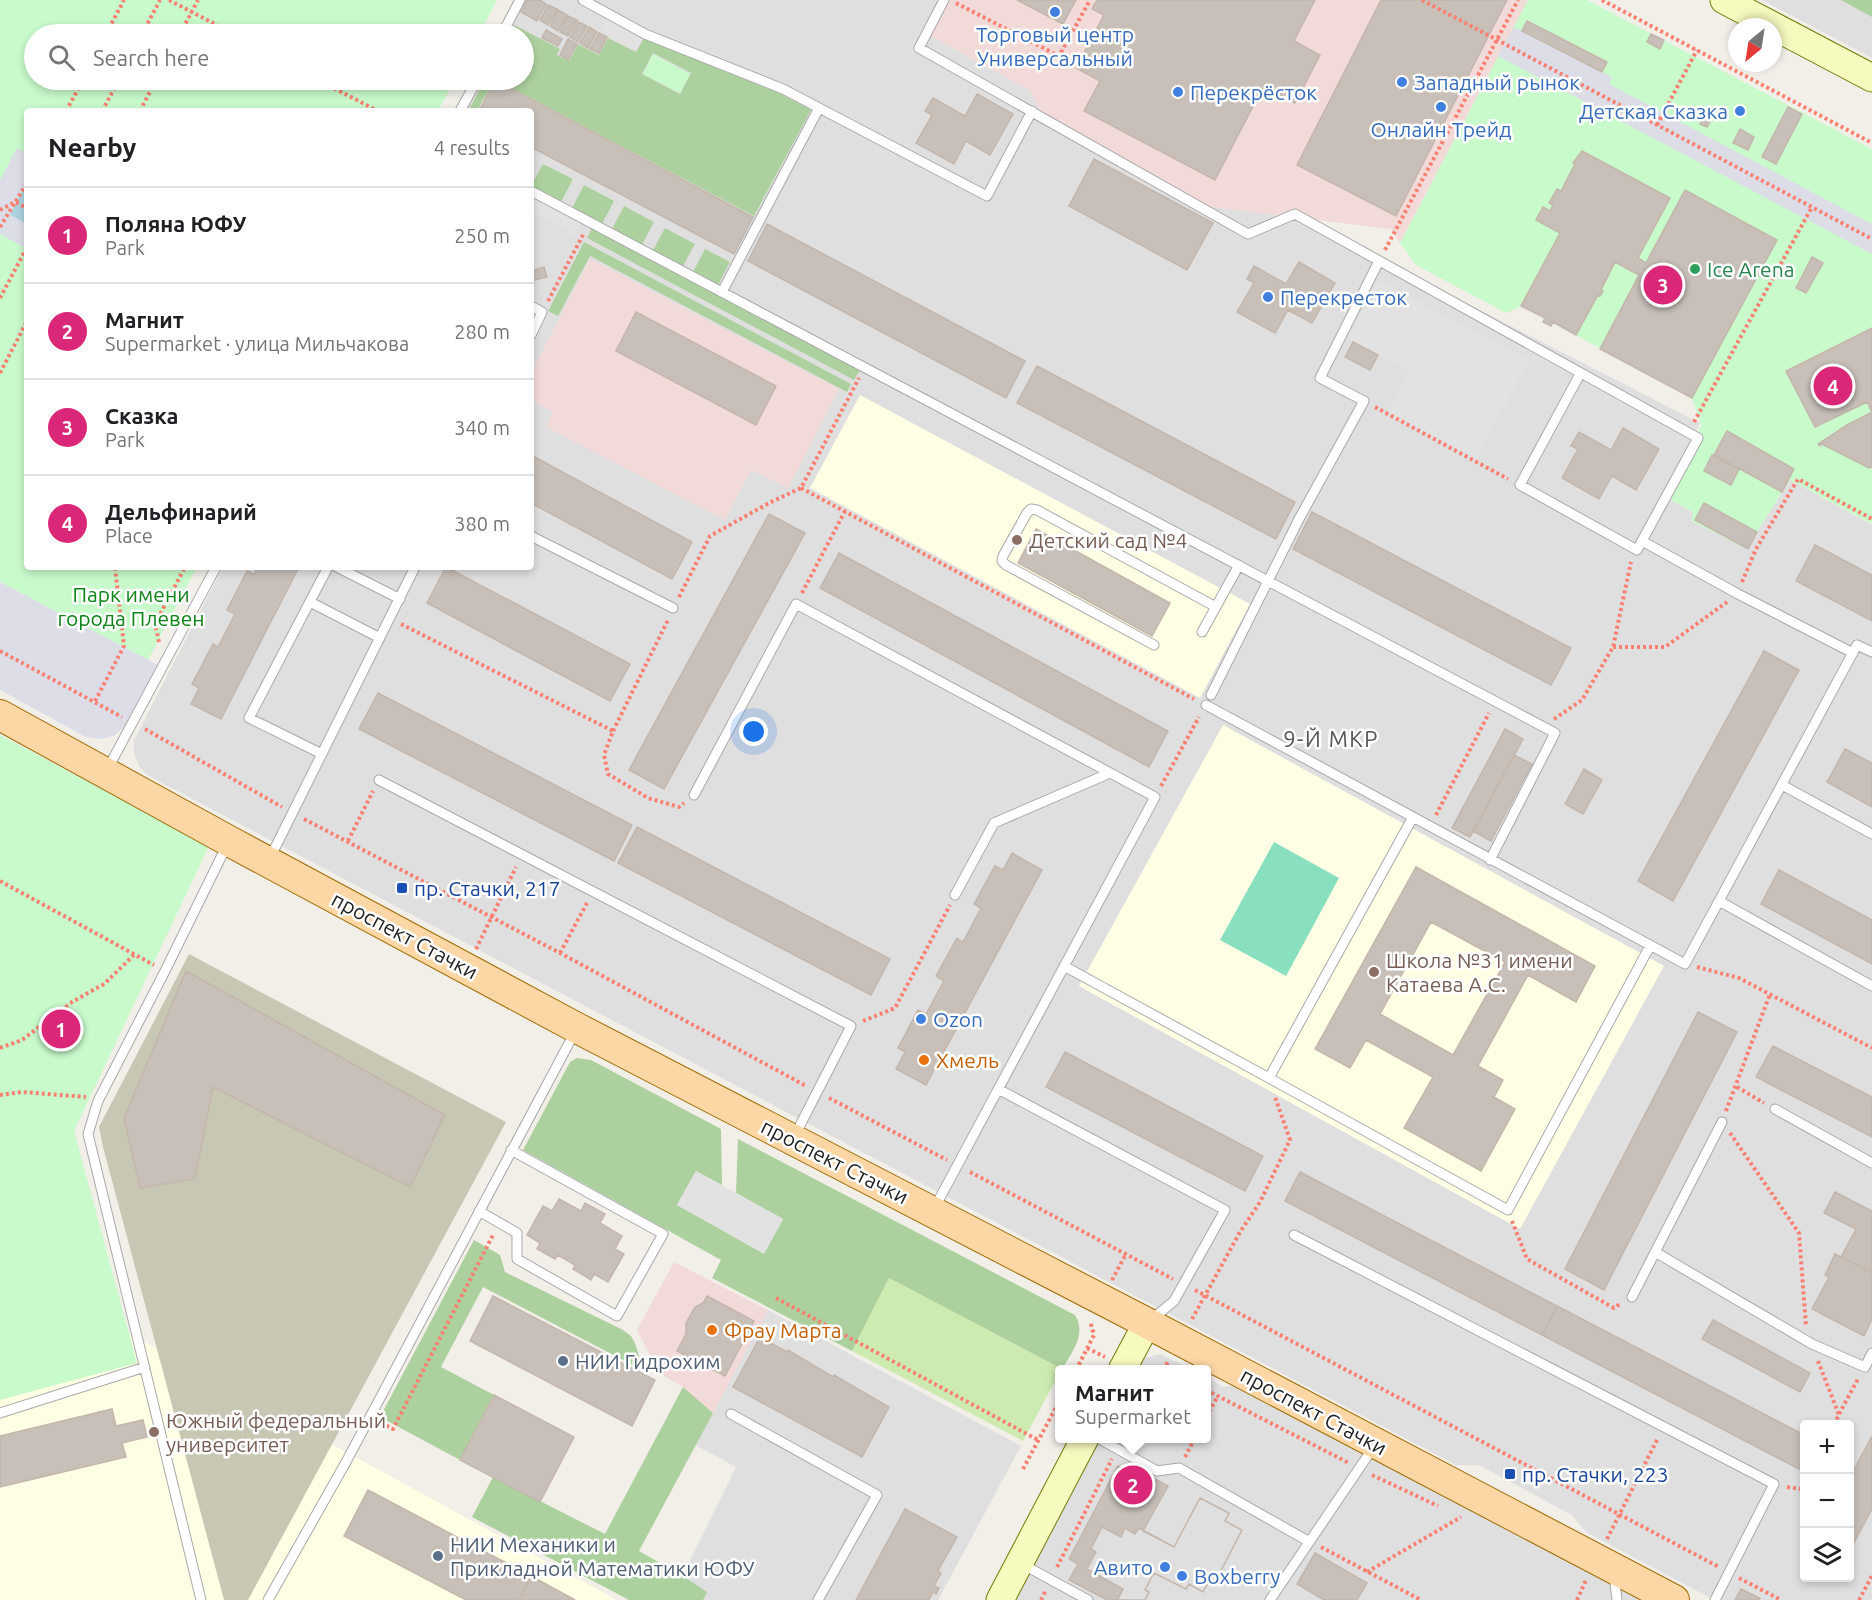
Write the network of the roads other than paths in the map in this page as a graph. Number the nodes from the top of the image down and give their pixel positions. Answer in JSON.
{"nodes":[{"id":1,"x":520,"y":0,"type":"edge"},
{"id":2,"x":583,"y":0,"type":"edge"},
{"id":3,"x":944,"y":0,"type":"edge"},
{"id":4,"x":1724,"y":0,"type":"edge"},
{"id":5,"x":507,"y":24,"type":"edge"},
{"id":6,"x":1872,"y":78,"type":"edge"},
{"id":7,"x":472,"y":90,"type":"edge"},
{"id":8,"x":462,"y":108,"type":"edge"},
{"id":9,"x":819,"y":108,"type":"junction"},
{"id":10,"x":1032,"y":111,"type":"junction"},
{"id":11,"x":534,"y":193,"type":"edge"},
{"id":12,"x":1379,"y":261,"type":"junction"},
{"id":13,"x":722,"y":292,"type":"junction"},
{"id":14,"x":534,"y":308,"type":"edge"},
{"id":15,"x":534,"y":329,"type":"edge"},
{"id":16,"x":1580,"y":374,"type":"junction"},
{"id":17,"x":534,"y":538,"type":"edge"},
{"id":18,"x":1639,"y":546,"type":"junction"},
{"id":19,"x":1239,"y":565,"type":"junction"},
{"id":20,"x":214,"y":570,"type":"edge"},
{"id":21,"x":326,"y":570,"type":"edge"},
{"id":22,"x":343,"y":570,"type":"edge"},
{"id":23,"x":414,"y":570,"type":"edge"},
{"id":24,"x":1269,"y":581,"type":"junction"},
{"id":25,"x":400,"y":599,"type":"junction"},
{"id":26,"x":310,"y":602,"type":"junction"},
{"id":27,"x":1216,"y":607,"type":"junction"},
{"id":28,"x":673,"y":608,"type":"road end"},
{"id":29,"x":1202,"y":632,"type":"dead end"},
{"id":30,"x":380,"y":638,"type":"junction"},
{"id":31,"x":1154,"y":645,"type":"dead end"},
{"id":32,"x":1853,"y":652,"type":"junction"},
{"id":33,"x":1872,"y":652,"type":"edge"},
{"id":34,"x":1211,"y":695,"type":"dead end"},
{"id":35,"x":1206,"y":705,"type":"road end"},
{"id":36,"x":0,"y":715,"type":"edge"},
{"id":37,"x":322,"y":754,"type":"junction"},
{"id":38,"x":106,"y":772,"type":"junction"},
{"id":39,"x":1110,"y":773,"type":"junction"},
{"id":40,"x":379,"y":780,"type":"road end"},
{"id":41,"x":1782,"y":785,"type":"junction"},
{"id":42,"x":694,"y":795,"type":"road end"},
{"id":43,"x":1413,"y":817,"type":"junction"},
{"id":44,"x":1872,"y":834,"type":"edge"},
{"id":45,"x":229,"y":841,"type":"junction"},
{"id":46,"x":1490,"y":860,"type":"junction"},
{"id":47,"x":268,"y":862,"type":"junction"},
{"id":48,"x":955,"y":895,"type":"road end"},
{"id":49,"x":1719,"y":901,"type":"junction"},
{"id":50,"x":1650,"y":946,"type":"junction"},
{"id":51,"x":1064,"y":966,"type":"junction"},
{"id":52,"x":1872,"y":986,"type":"edge"},
{"id":53,"x":577,"y":1028,"type":"junction"},
{"id":54,"x":1269,"y":1078,"type":"junction"},
{"id":55,"x":998,"y":1089,"type":"junction"},
{"id":56,"x":1775,"y":1109,"type":"road end"},
{"id":57,"x":1722,"y":1122,"type":"road end"},
{"id":58,"x":793,"y":1139,"type":"junction"},
{"id":59,"x":511,"y":1150,"type":"junction"},
{"id":60,"x":1872,"y":1163,"type":"edge"},
{"id":61,"x":479,"y":1211,"type":"junction"},
{"id":62,"x":932,"y":1212,"type":"junction"},
{"id":63,"x":1294,"y":1235,"type":"dead end"},
{"id":64,"x":1655,"y":1252,"type":"junction"},
{"id":65,"x":1632,"y":1297,"type":"road end"},
{"id":66,"x":1147,"y":1323,"type":"junction"},
{"id":67,"x":1872,"y":1353,"type":"edge"},
{"id":68,"x":1125,"y":1365,"type":"edge"},
{"id":69,"x":145,"y":1367,"type":"junction"},
{"id":70,"x":0,"y":1413,"type":"edge"},
{"id":71,"x":731,"y":1414,"type":"dead end"},
{"id":72,"x":1082,"y":1443,"type":"edge"},
{"id":73,"x":1107,"y":1443,"type":"edge"},
{"id":74,"x":1376,"y":1443,"type":"junction"},
{"id":75,"x":1308,"y":1541,"type":"junction"},
{"id":76,"x":1020,"y":1563,"type":"junction"},
{"id":77,"x":1614,"y":1568,"type":"junction"},
{"id":78,"x":201,"y":1600,"type":"edge"},
{"id":79,"x":268,"y":1600,"type":"edge"},
{"id":80,"x":818,"y":1600,"type":"edge"},
{"id":81,"x":1000,"y":1600,"type":"edge"},
{"id":82,"x":1088,"y":1600,"type":"edge"},
{"id":83,"x":1270,"y":1600,"type":"edge"},
{"id":84,"x":1617,"y":1600,"type":"edge"},
{"id":85,"x":1674,"y":1600,"type":"edge"},
{"id":86,"x":1715,"y":1600,"type":"edge"}],
"edges":[{"from":1,"to":5,"type":"lane"},
{"from":2,"to":9,"type":"lane"},
{"from":3,"to":10,"type":"lane"},
{"from":4,"to":6,"type":"street"},
{"from":7,"to":8,"type":"lane"},
{"from":9,"to":10,"type":"lane"},
{"from":9,"to":13,"type":"lane"},
{"from":10,"to":12,"type":"lane"},
{"from":11,"to":13,"type":"lane"},
{"from":12,"to":16,"type":"lane"},
{"from":12,"to":24,"type":"lane"},
{"from":13,"to":19,"type":"lane"},
{"from":14,"to":15,"type":"lane"},
{"from":16,"to":18,"type":"lane"},
{"from":16,"to":18,"type":"lane"},
{"from":17,"to":28,"type":"lane"},
{"from":18,"to":32,"type":"lane"},
{"from":19,"to":24,"type":"lane"},
{"from":19,"to":27,"type":"lane"},
{"from":20,"to":38,"type":"lane"},
{"from":21,"to":26,"type":"lane"},
{"from":22,"to":25,"type":"lane"},
{"from":23,"to":25,"type":"lane"},
{"from":24,"to":34,"type":"lane"},
{"from":24,"to":46,"type":"lane"},
{"from":25,"to":30,"type":"lane"},
{"from":26,"to":30,"type":"lane"},
{"from":26,"to":37,"type":"lane"},
{"from":27,"to":29,"type":"lane"},
{"from":27,"to":31,"type":"lane"},
{"from":30,"to":37,"type":"lane"},
{"from":32,"to":33,"type":"lane"},
{"from":32,"to":41,"type":"lane"},
{"from":35,"to":43,"type":"lane"},
{"from":36,"to":38,"type":"main road","name":"проспект Стачки"},
{"from":37,"to":47,"type":"lane"},
{"from":38,"to":45,"type":"main road","name":"проспект Стачки"},
{"from":39,"to":42,"type":"lane"},
{"from":39,"to":48,"type":"lane"},
{"from":39,"to":51,"type":"lane"},
{"from":40,"to":58,"type":"lane"},
{"from":41,"to":44,"type":"lane"},
{"from":41,"to":49,"type":"lane"},
{"from":43,"to":46,"type":"lane"},
{"from":43,"to":54,"type":"lane"},
{"from":45,"to":47,"type":"main road","name":"проспект Стачки"},
{"from":45,"to":69,"type":"lane"},
{"from":46,"to":50,"type":"lane"},
{"from":47,"to":53,"type":"main road","name":"проспект Стачки"},
{"from":49,"to":50,"type":"lane"},
{"from":49,"to":52,"type":"lane"},
{"from":50,"to":54,"type":"lane"},
{"from":51,"to":54,"type":"lane"},
{"from":51,"to":55,"type":"lane"},
{"from":53,"to":58,"type":"main road","name":"проспект Стачки"},
{"from":53,"to":59,"type":"lane"},
{"from":55,"to":62,"type":"lane"},
{"from":55,"to":66,"type":"lane"},
{"from":56,"to":60,"type":"lane"},
{"from":57,"to":64,"type":"lane"},
{"from":58,"to":62,"type":"main road","name":"проспект Стачки"},
{"from":59,"to":61,"type":"lane"},
{"from":59,"to":61,"type":"lane"},
{"from":61,"to":79,"type":"lane"},
{"from":62,"to":66,"type":"main road","name":"проспект Стачки"},
{"from":63,"to":86,"type":"lane"},
{"from":64,"to":65,"type":"lane"},
{"from":64,"to":67,"type":"lane"},
{"from":66,"to":68,"type":"street"},
{"from":66,"to":74,"type":"main road","name":"проспект Стачки"},
{"from":69,"to":70,"type":"lane"},
{"from":69,"to":78,"type":"lane"},
{"from":71,"to":80,"type":"lane"},
{"from":72,"to":76,"type":"street"},
{"from":73,"to":75,"type":"lane"},
{"from":74,"to":75,"type":"lane"},
{"from":74,"to":77,"type":"main road","name":"проспект Стачки"},
{"from":75,"to":83,"type":"lane"},
{"from":76,"to":81,"type":"street"},
{"from":76,"to":82,"type":"lane"},
{"from":77,"to":84,"type":"lane"},
{"from":77,"to":85,"type":"main road","name":"проспект Стачки"}]}
